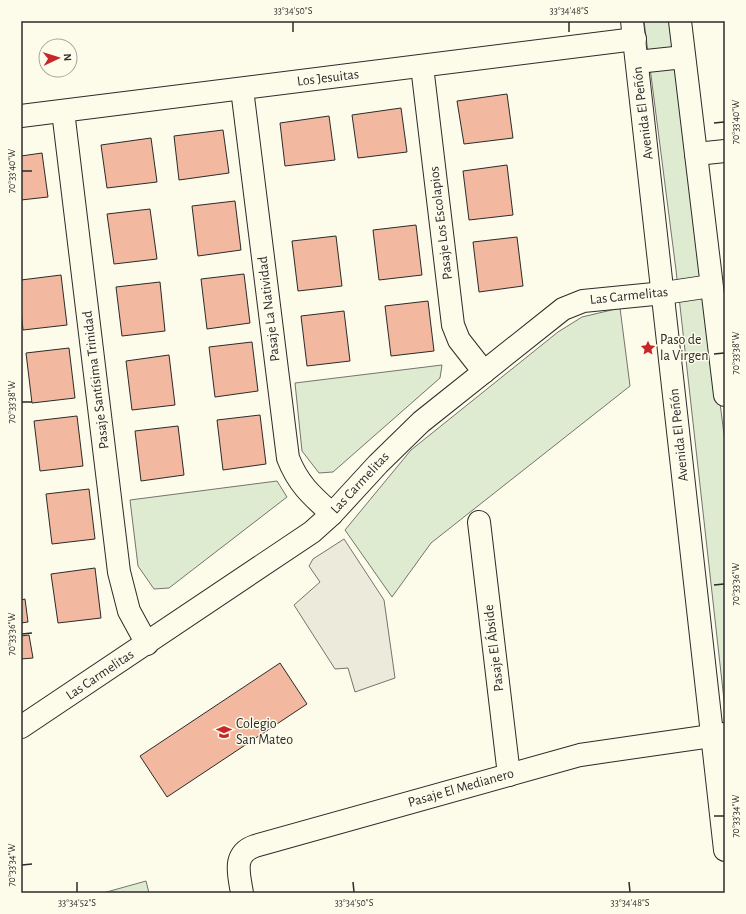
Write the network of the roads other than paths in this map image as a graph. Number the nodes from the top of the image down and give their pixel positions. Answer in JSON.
{"nodes":[{"id":1,"x":680,"y":21,"type":"edge"},
{"id":2,"x":633,"y":30,"type":"edge"},
{"id":3,"x":684,"y":57,"type":"junction"},
{"id":4,"x":637,"y":62,"type":"junction"},
{"id":5,"x":422,"y":66,"type":"junction"},
{"id":6,"x":242,"y":89,"type":"junction"},
{"id":7,"x":63,"y":111,"type":"junction"},
{"id":8,"x":21,"y":116,"type":"edge"},
{"id":9,"x":725,"y":151,"type":"edge"},
{"id":10,"x":696,"y":154,"type":"junction"},
{"id":11,"x":712,"y":286,"type":"junction"},
{"id":12,"x":664,"y":293,"type":"junction"},
{"id":13,"x":723,"y":356,"type":"edge"},
{"id":14,"x":484,"y":372,"type":"junction"},
{"id":15,"x":725,"y":395,"type":"edge"},
{"id":16,"x":332,"y":514,"type":"junction"},
{"id":17,"x":479,"y":522,"type":"dead end"},
{"id":18,"x":147,"y":644,"type":"junction"},
{"id":19,"x":21,"y":727,"type":"edge"},
{"id":20,"x":719,"y":735,"type":"edge"},
{"id":21,"x":509,"y":775,"type":"junction"},
{"id":22,"x":725,"y":850,"type":"edge"},
{"id":23,"x":242,"y":893,"type":"edge"}],
"edges":[{"from":1,"to":3,"type":"street"},
{"from":2,"to":4,"type":"street","name":"Avenida El Peñón"},
{"from":2,"to":5,"type":"street","name":"Los Jesuitas"},
{"from":3,"to":4,"type":"street"},
{"from":3,"to":10,"type":"street"},
{"from":4,"to":12,"type":"street","name":"Avenida El Peñón"},
{"from":5,"to":6,"type":"street","name":"Los Jesuitas"},
{"from":5,"to":14,"type":"street","name":"Pasaje Los Escolapios"},
{"from":6,"to":7,"type":"street","name":"Los Jesuitas"},
{"from":6,"to":16,"type":"street","name":"Pasaje La Natividad"},
{"from":7,"to":8,"type":"street","name":"Los Jesuitas"},
{"from":7,"to":18,"type":"street","name":"Pasaje Santísima Trinidad"},
{"from":9,"to":10,"type":"street"},
{"from":10,"to":11,"type":"street"},
{"from":11,"to":12,"type":"street","name":"Las Carmelitas"},
{"from":11,"to":13,"type":"street"},
{"from":12,"to":14,"type":"street","name":"Las Carmelitas"},
{"from":12,"to":20,"type":"street","name":"Avenida El Peñón"},
{"from":13,"to":15,"type":"street"},
{"from":14,"to":16,"type":"street","name":"Las Carmelitas"},
{"from":16,"to":18,"type":"street","name":"Las Carmelitas"},
{"from":17,"to":21,"type":"street","name":"Pasaje El Ábside"},
{"from":18,"to":19,"type":"street","name":"Las Carmelitas"},
{"from":20,"to":21,"type":"street","name":"Pasaje El Medianero"},
{"from":20,"to":22,"type":"street","name":"Avenida El Peñón"},
{"from":21,"to":23,"type":"street","name":"Pasaje El Medianero"}]}
